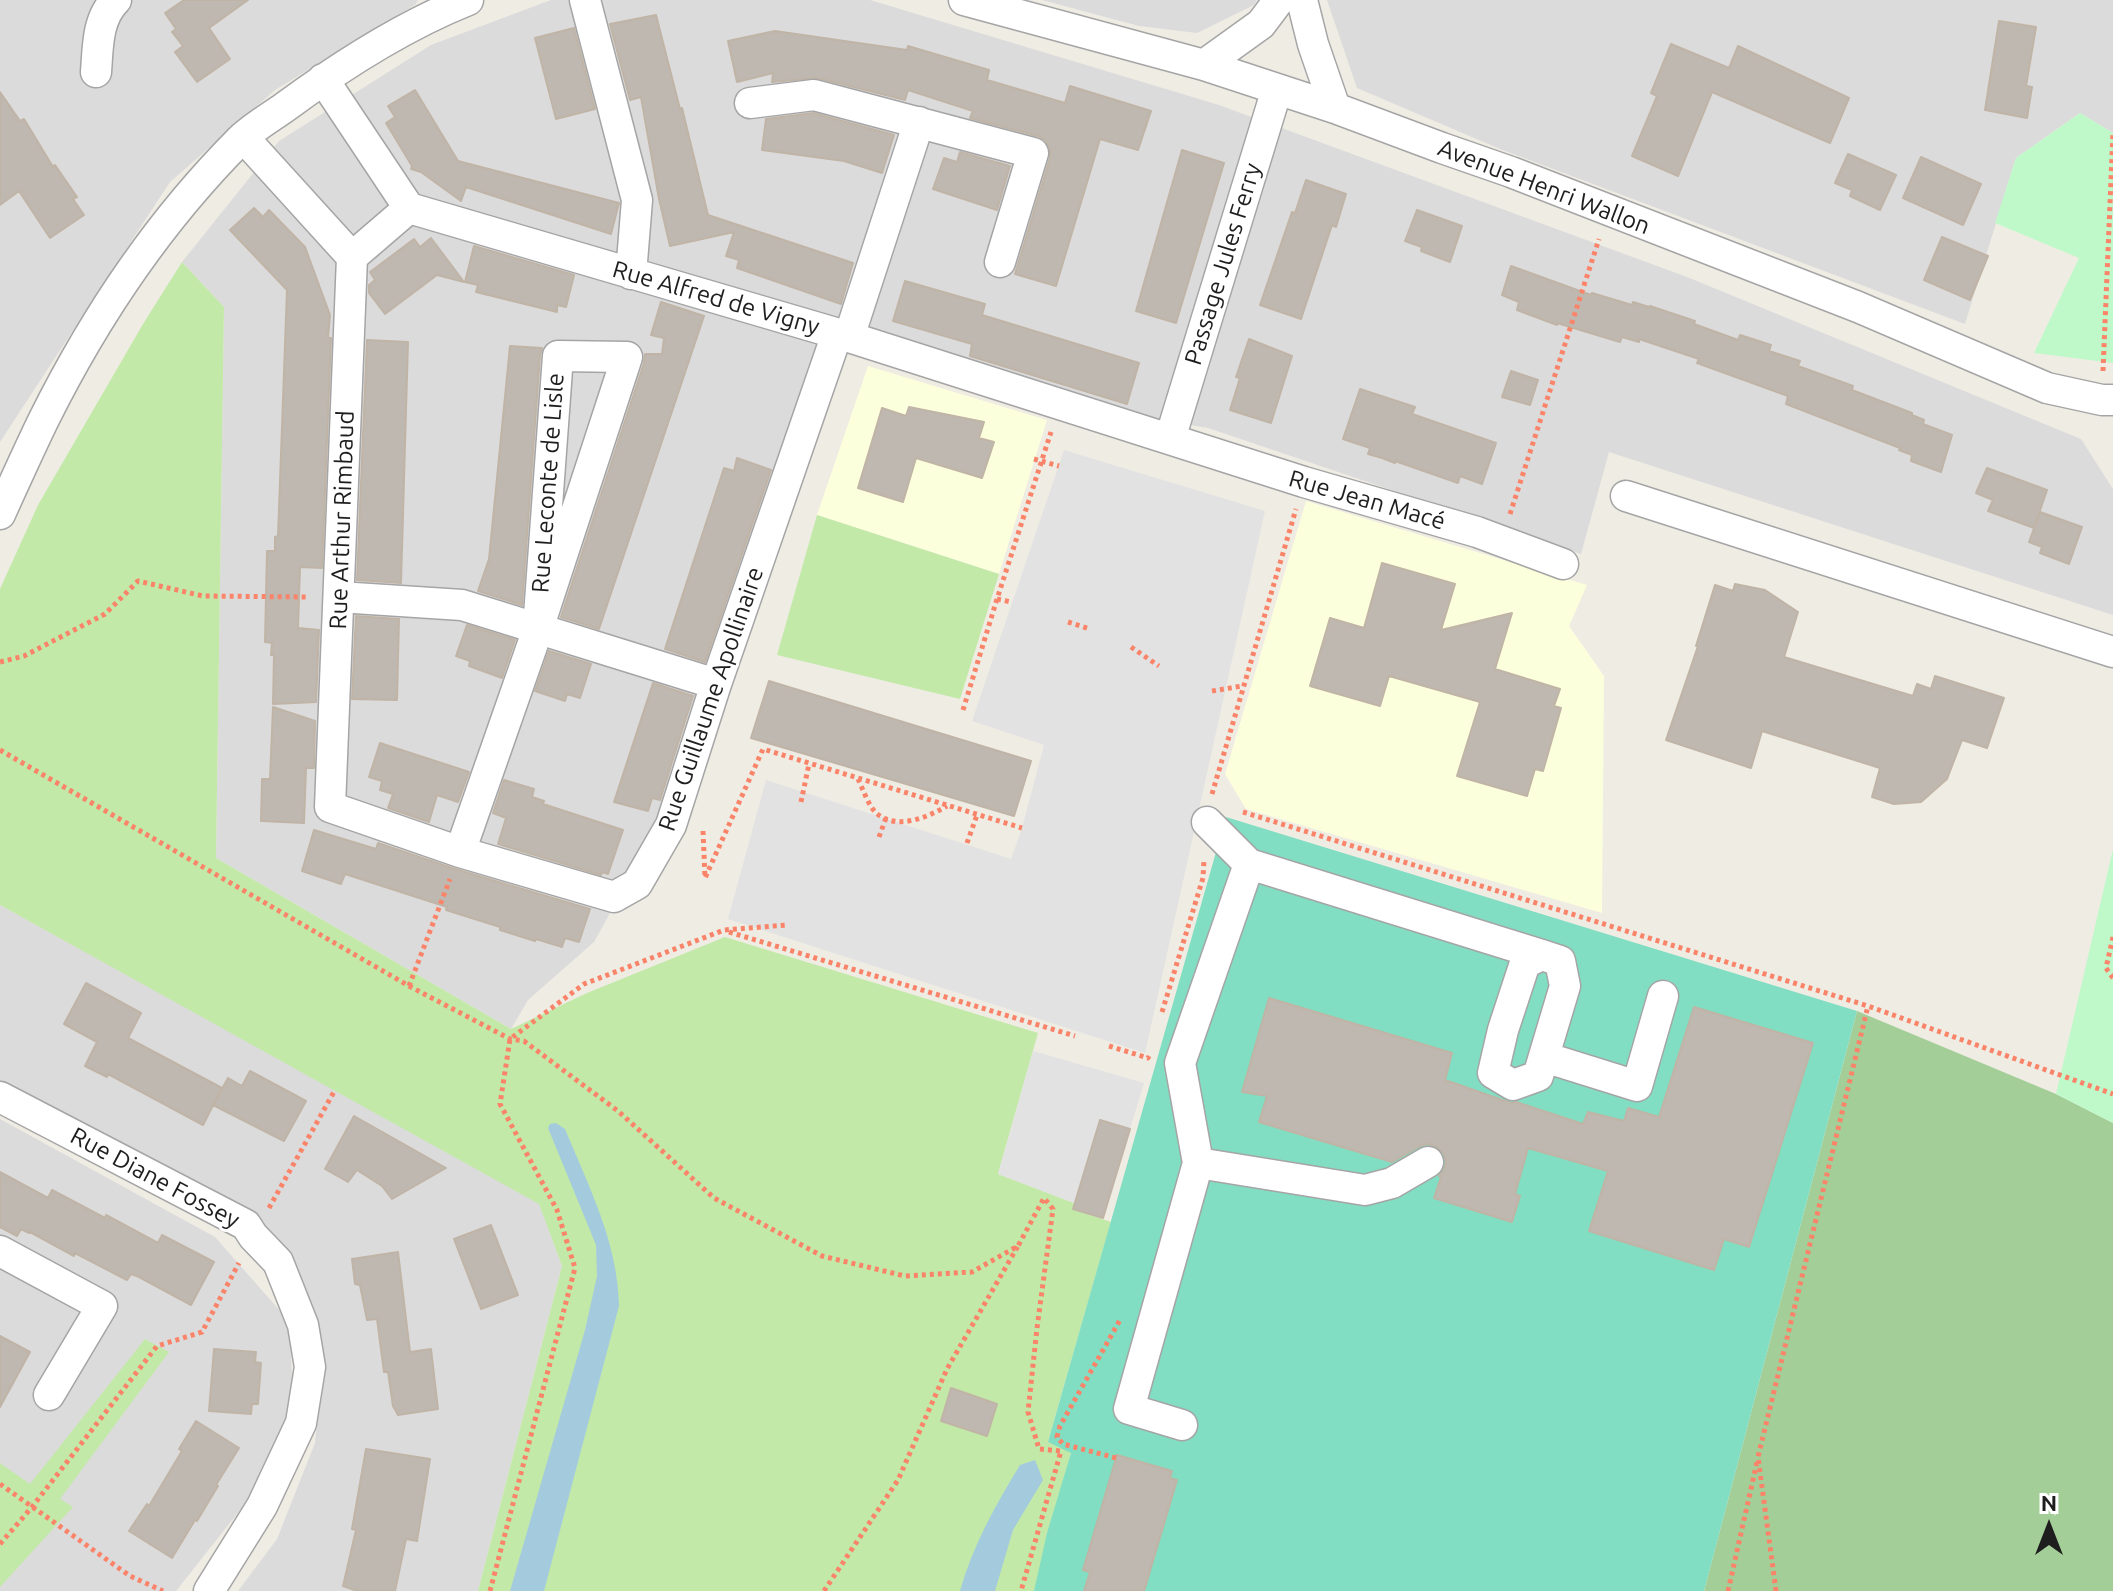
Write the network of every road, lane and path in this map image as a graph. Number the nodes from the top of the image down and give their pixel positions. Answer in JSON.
{"nodes":[{"id":1,"x":116,"y":0,"type":"edge"},
{"id":2,"x":468,"y":0,"type":"edge"},
{"id":3,"x":585,"y":0,"type":"edge"},
{"id":4,"x":964,"y":0,"type":"edge"},
{"id":5,"x":1279,"y":0,"type":"edge"},
{"id":6,"x":1302,"y":0,"type":"edge"},
{"id":7,"x":1204,"y":65,"type":"junction"},
{"id":8,"x":96,"y":72,"type":"dead end"},
{"id":9,"x":323,"y":79,"type":"junction"},
{"id":10,"x":1277,"y":89,"type":"junction"},
{"id":11,"x":750,"y":103,"type":"dead end"},
{"id":12,"x":1335,"y":108,"type":"junction"},
{"id":13,"x":919,"y":122,"type":"junction"},
{"id":14,"x":2113,"y":132,"type":"edge"},
{"id":15,"x":243,"y":137,"type":"junction"},
{"id":16,"x":409,"y":208,"type":"junction"},
{"id":17,"x":1608,"y":211,"type":"junction"},
{"id":18,"x":352,"y":257,"type":"junction"},
{"id":19,"x":1000,"y":262,"type":"dead end"},
{"id":20,"x":631,"y":274,"type":"junction"},
{"id":21,"x":843,"y":336,"type":"junction"},
{"id":22,"x":2107,"y":400,"type":"edge"},
{"id":23,"x":1060,"y":405,"type":"junction"},
{"id":24,"x":1170,"y":439,"type":"junction"},
{"id":25,"x":1034,"y":459,"type":"dead end"},
{"id":26,"x":1042,"y":461,"type":"junction"},
{"id":27,"x":1059,"y":466,"type":"dead end"},
{"id":28,"x":1304,"y":482,"type":"junction"},
{"id":29,"x":1626,"y":496,"type":"dead end"},
{"id":30,"x":0,"y":514,"type":"edge"},
{"id":31,"x":1501,"y":541,"type":"junction"},
{"id":32,"x":1563,"y":564,"type":"dead end"},
{"id":33,"x":339,"y":597,"type":"junction"},
{"id":34,"x":997,"y":599,"type":"junction"},
{"id":35,"x":1011,"y":602,"type":"dead end"},
{"id":36,"x":1068,"y":622,"type":"dead end"},
{"id":37,"x":538,"y":629,"type":"junction"},
{"id":38,"x":1090,"y":629,"type":"dead end"},
{"id":39,"x":1131,"y":647,"type":"dead end"},
{"id":40,"x":2113,"y":652,"type":"edge"},
{"id":41,"x":0,"y":662,"type":"edge"},
{"id":42,"x":1159,"y":666,"type":"dead end"},
{"id":43,"x":716,"y":684,"type":"junction"},
{"id":44,"x":1243,"y":686,"type":"junction"},
{"id":45,"x":1212,"y":691,"type":"dead end"},
{"id":46,"x":963,"y":710,"type":"dead end"},
{"id":47,"x":0,"y":750,"type":"edge"},
{"id":48,"x":809,"y":764,"type":"junction"},
{"id":49,"x":858,"y":779,"type":"junction"},
{"id":50,"x":801,"y":802,"type":"dead end"},
{"id":51,"x":948,"y":806,"type":"junction"},
{"id":52,"x":977,"y":815,"type":"junction"},
{"id":53,"x":704,"y":818,"type":"dead end"},
{"id":54,"x":886,"y":818,"type":"junction"},
{"id":55,"x":1207,"y":822,"type":"junction"},
{"id":56,"x":1022,"y":828,"type":"dead end"},
{"id":57,"x":879,"y":837,"type":"dead end"},
{"id":58,"x":967,"y":843,"type":"dead end"},
{"id":59,"x":460,"y":852,"type":"junction"},
{"id":60,"x":1249,"y":864,"type":"junction"},
{"id":61,"x":787,"y":925,"type":"dead end"},
{"id":62,"x":724,"y":930,"type":"junction"},
{"id":63,"x":2113,"y":937,"type":"edge"},
{"id":64,"x":1542,"y":955,"type":"junction"},
{"id":65,"x":2113,"y":978,"type":"edge"},
{"id":66,"x":409,"y":986,"type":"junction"},
{"id":67,"x":1663,"y":996,"type":"dead end"},
{"id":68,"x":1868,"y":1006,"type":"junction"},
{"id":69,"x":1162,"y":1013,"type":"dead end"},
{"id":70,"x":1075,"y":1036,"type":"dead end"},
{"id":71,"x":510,"y":1039,"type":"junction"},
{"id":72,"x":1153,"y":1043,"type":"dead end"},
{"id":73,"x":1109,"y":1046,"type":"dead end"},
{"id":74,"x":1544,"y":1057,"type":"junction"},
{"id":75,"x":335,"y":1090,"type":"dead end"},
{"id":76,"x":2113,"y":1094,"type":"edge"},
{"id":77,"x":0,"y":1097,"type":"edge"},
{"id":78,"x":1428,"y":1162,"type":"dead end"},
{"id":79,"x":1198,"y":1163,"type":"junction"},
{"id":80,"x":253,"y":1236,"type":"junction"},
{"id":81,"x":1018,"y":1246,"type":"junction"},
{"id":82,"x":0,"y":1251,"type":"edge"},
{"id":83,"x":1120,"y":1319,"type":"dead end"},
{"id":84,"x":49,"y":1395,"type":"dead end"},
{"id":85,"x":1182,"y":1425,"type":"dead end"},
{"id":86,"x":1758,"y":1457,"type":"junction"},
{"id":87,"x":1116,"y":1458,"type":"dead end"},
{"id":88,"x":0,"y":1484,"type":"edge"},
{"id":89,"x":32,"y":1507,"type":"junction"},
{"id":90,"x":0,"y":1544,"type":"edge"},
{"id":91,"x":163,"y":1591,"type":"edge"},
{"id":92,"x":209,"y":1591,"type":"edge"},
{"id":93,"x":490,"y":1591,"type":"edge"},
{"id":94,"x":824,"y":1591,"type":"edge"},
{"id":95,"x":1021,"y":1591,"type":"edge"},
{"id":96,"x":1728,"y":1591,"type":"edge"},
{"id":97,"x":1776,"y":1591,"type":"edge"}],
"edges":[{"from":1,"to":8,"type":"street"},
{"from":2,"to":9,"type":"street"},
{"from":3,"to":20,"type":"street"},
{"from":4,"to":7,"type":"street","name":"Avenue Henri Wallon"},
{"from":5,"to":7,"type":"street"},
{"from":6,"to":12,"type":"street"},
{"from":7,"to":10,"type":"street","name":"Avenue Henri Wallon"},
{"from":9,"to":15,"type":"street"},
{"from":9,"to":16,"type":"street"},
{"from":10,"to":12,"type":"street","name":"Avenue Henri Wallon"},
{"from":10,"to":24,"type":"street","name":"Passage Jules Ferry"},
{"from":11,"to":13,"type":"street"},
{"from":12,"to":17,"type":"street","name":"Avenue Henri Wallon"},
{"from":13,"to":19,"type":"street"},
{"from":13,"to":21,"type":"street","name":"Rue Guillaume Apollinaire"},
{"from":14,"to":22,"type":"path"},
{"from":15,"to":18,"type":"street"},
{"from":15,"to":30,"type":"street"},
{"from":16,"to":18,"type":"street"},
{"from":16,"to":20,"type":"street","name":"Rue Alfred de Vigny"},
{"from":17,"to":22,"type":"street","name":"Avenue Henri Wallon"},
{"from":17,"to":31,"type":"path"},
{"from":18,"to":33,"type":"street","name":"Rue Arthur Rimbaud"},
{"from":20,"to":21,"type":"street","name":"Rue Alfred de Vigny"},
{"from":21,"to":23,"type":"street","name":"Rue Alfred de Vigny"},
{"from":21,"to":43,"type":"street","name":"Rue Guillaume Apollinaire"},
{"from":23,"to":24,"type":"street","name":"Rue Alfred de Vigny"},
{"from":23,"to":26,"type":"path"},
{"from":24,"to":28,"type":"street","name":"Rue Jean Macé"},
{"from":25,"to":26,"type":"path"},
{"from":26,"to":27,"type":"path"},
{"from":26,"to":34,"type":"path"},
{"from":28,"to":31,"type":"street","name":"Rue Jean Macé"},
{"from":28,"to":44,"type":"path"},
{"from":29,"to":40,"type":"street"},
{"from":31,"to":32,"type":"street","name":"Rue Jean Macé"},
{"from":33,"to":37,"type":"street"},
{"from":33,"to":41,"type":"path"},
{"from":33,"to":59,"type":"street","name":"Rue Arthur Rimbaud"},
{"from":34,"to":35,"type":"path"},
{"from":34,"to":46,"type":"path"},
{"from":36,"to":38,"type":"path"},
{"from":37,"to":37,"type":"street","name":"Rue Leconte de Lisle"},
{"from":37,"to":43,"type":"street"},
{"from":37,"to":59,"type":"street","name":"Rue Leconte de Lisle"},
{"from":39,"to":42,"type":"path"},
{"from":43,"to":59,"type":"street","name":"Rue Guillaume Apollinaire"},
{"from":44,"to":45,"type":"path"},
{"from":44,"to":55,"type":"path"},
{"from":47,"to":66,"type":"path"},
{"from":48,"to":49,"type":"path"},
{"from":48,"to":50,"type":"path"},
{"from":48,"to":53,"type":"path"},
{"from":49,"to":51,"type":"path"},
{"from":49,"to":54,"type":"path"},
{"from":51,"to":52,"type":"path"},
{"from":51,"to":54,"type":"path"},
{"from":52,"to":56,"type":"path"},
{"from":52,"to":58,"type":"path"},
{"from":54,"to":57,"type":"path"},
{"from":55,"to":60,"type":"street"},
{"from":55,"to":68,"type":"path"},
{"from":55,"to":69,"type":"path"},
{"from":59,"to":66,"type":"path"},
{"from":60,"to":64,"type":"street"},
{"from":60,"to":79,"type":"street"},
{"from":61,"to":62,"type":"path"},
{"from":62,"to":70,"type":"path"},
{"from":62,"to":71,"type":"path"},
{"from":63,"to":65,"type":"path"},
{"from":64,"to":74,"type":"street"},
{"from":64,"to":74,"type":"street"},
{"from":66,"to":71,"type":"path"},
{"from":67,"to":74,"type":"street"},
{"from":68,"to":76,"type":"path"},
{"from":68,"to":86,"type":"path"},
{"from":71,"to":81,"type":"path"},
{"from":71,"to":93,"type":"path"},
{"from":72,"to":73,"type":"path"},
{"from":75,"to":80,"type":"path"},
{"from":77,"to":80,"type":"street","name":"Rue Diane Fossey"},
{"from":78,"to":79,"type":"street"},
{"from":79,"to":85,"type":"street"},
{"from":80,"to":89,"type":"path"},
{"from":80,"to":92,"type":"street","name":"Rue Diane Fossey"},
{"from":81,"to":94,"type":"path"},
{"from":81,"to":95,"type":"path"},
{"from":82,"to":84,"type":"street"},
{"from":83,"to":87,"type":"path"},
{"from":86,"to":96,"type":"path"},
{"from":86,"to":97,"type":"path"},
{"from":88,"to":89,"type":"path"},
{"from":89,"to":90,"type":"path"},
{"from":89,"to":91,"type":"path"}]}
